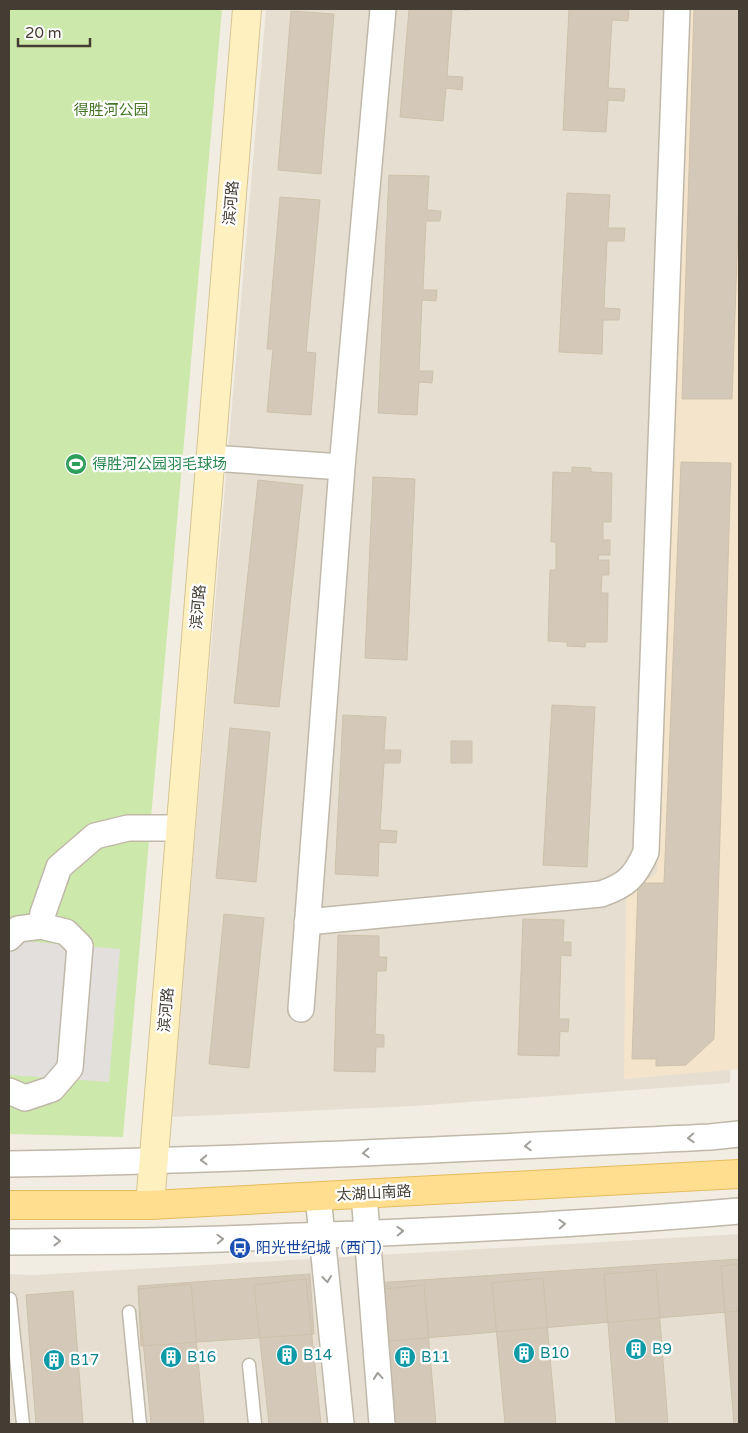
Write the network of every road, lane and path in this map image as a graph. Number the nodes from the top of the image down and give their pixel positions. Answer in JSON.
{"nodes":[{"id":1,"x":247,"y":9,"type":"edge"},
{"id":2,"x":383,"y":9,"type":"edge"},
{"id":3,"x":677,"y":9,"type":"edge"},
{"id":4,"x":211,"y":458,"type":"junction"},
{"id":5,"x":342,"y":467,"type":"junction"},
{"id":6,"x":180,"y":828,"type":"junction"},
{"id":7,"x":307,"y":922,"type":"junction"},
{"id":8,"x":41,"y":926,"type":"junction"},
{"id":9,"x":9,"y":938,"type":"edge"},
{"id":10,"x":301,"y":1009,"type":"dead end"},
{"id":11,"x":9,"y":1091,"type":"edge"},
{"id":12,"x":739,"y":1134,"type":"edge"},
{"id":13,"x":154,"y":1162,"type":"junction"},
{"id":14,"x":9,"y":1164,"type":"edge"},
{"id":15,"x":739,"y":1174,"type":"edge"},
{"id":16,"x":364,"y":1194,"type":"junction"},
{"id":17,"x":318,"y":1196,"type":"junction"},
{"id":18,"x":9,"y":1205,"type":"edge"},
{"id":19,"x":150,"y":1205,"type":"junction"},
{"id":20,"x":739,"y":1211,"type":"edge"},
{"id":21,"x":367,"y":1233,"type":"junction"},
{"id":22,"x":322,"y":1234,"type":"junction"},
{"id":23,"x":9,"y":1242,"type":"edge"},
{"id":24,"x":10,"y":1298,"type":"dead end"},
{"id":25,"x":129,"y":1312,"type":"dead end"},
{"id":26,"x":249,"y":1365,"type":"dead end"},
{"id":27,"x":23,"y":1424,"type":"edge"},
{"id":28,"x":140,"y":1424,"type":"edge"},
{"id":29,"x":255,"y":1424,"type":"edge"},
{"id":30,"x":340,"y":1424,"type":"edge"},
{"id":31,"x":382,"y":1424,"type":"edge"}],
"edges":[{"from":1,"to":4,"type":"street","name":"滨河路"},
{"from":2,"to":5,"type":"street"},
{"from":3,"to":7,"type":"street"},
{"from":4,"to":5,"type":"street"},
{"from":4,"to":6,"type":"street","name":"滨河路"},
{"from":5,"to":7,"type":"street"},
{"from":6,"to":8,"type":"street"},
{"from":6,"to":13,"type":"street","name":"滨河路"},
{"from":7,"to":10,"type":"street"},
{"from":8,"to":9,"type":"street"},
{"from":8,"to":11,"type":"street"},
{"from":12,"to":13,"type":"street","one_way":true},
{"from":13,"to":14,"type":"street"},
{"from":13,"to":19,"type":"street","name":"滨河路"},
{"from":15,"to":16,"type":"main road","name":"太湖山南路"},
{"from":16,"to":17,"type":"main road","name":"太湖山南路"},
{"from":16,"to":21,"type":"street"},
{"from":17,"to":19,"type":"main road","name":"太湖山南路"},
{"from":17,"to":22,"type":"street"},
{"from":18,"to":19,"type":"main road","name":"太湖山南路"},
{"from":21,"to":20,"type":"street","one_way":true},
{"from":21,"to":22,"type":"street"},
{"from":31,"to":21,"type":"street","one_way":true},
{"from":23,"to":22,"type":"street","one_way":true},
{"from":22,"to":30,"type":"street","one_way":true},
{"from":24,"to":27,"type":"lane"},
{"from":25,"to":28,"type":"lane"},
{"from":26,"to":29,"type":"lane"}]}
